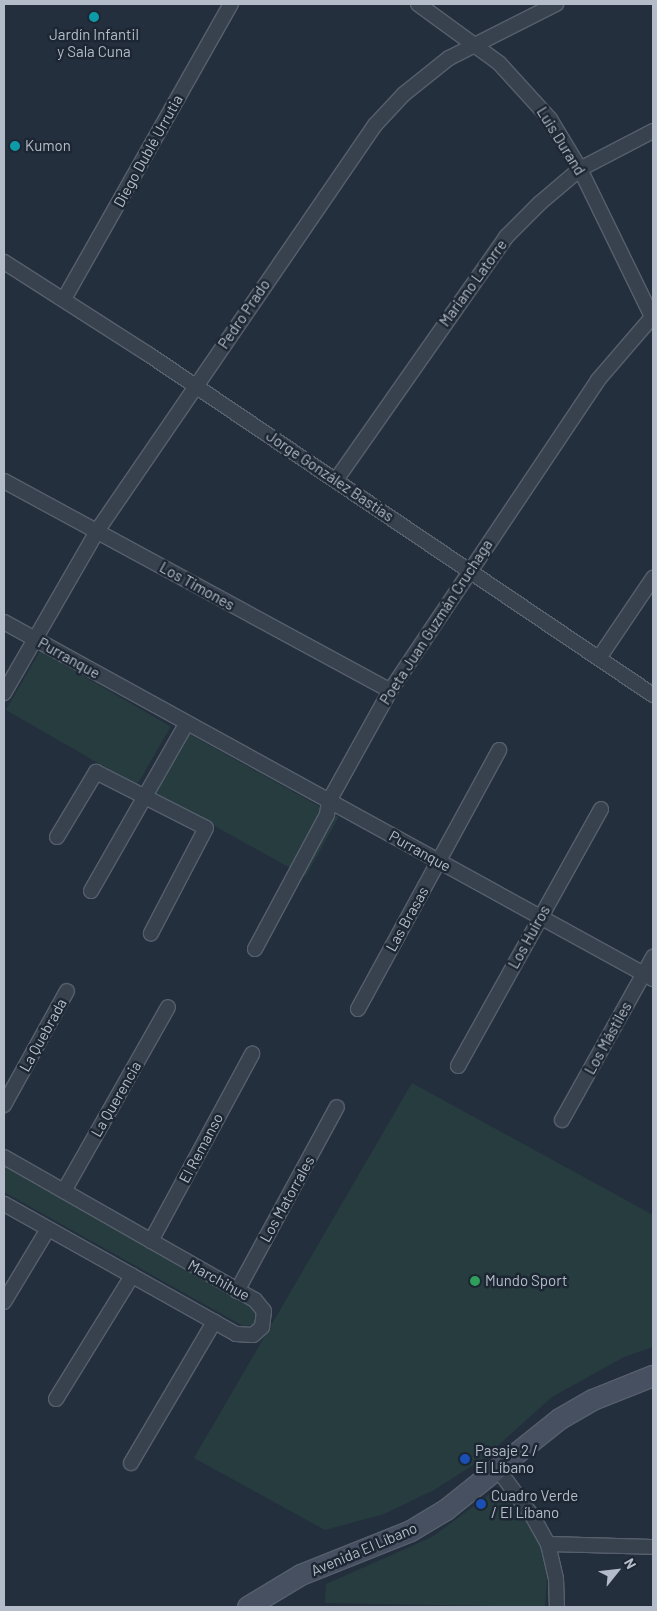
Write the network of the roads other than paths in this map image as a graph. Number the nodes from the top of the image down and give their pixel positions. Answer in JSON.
{"nodes":[{"id":1,"x":231,"y":4,"type":"edge"},
{"id":2,"x":418,"y":4,"type":"edge"},
{"id":3,"x":556,"y":4,"type":"edge"},
{"id":4,"x":475,"y":44,"type":"junction"},
{"id":5,"x":653,"y":131,"type":"edge"},
{"id":6,"x":580,"y":170,"type":"junction"},
{"id":7,"x":4,"y":262,"type":"edge"},
{"id":8,"x":64,"y":298,"type":"junction"},
{"id":9,"x":653,"y":317,"type":"edge"},
{"id":10,"x":196,"y":386,"type":"junction"},
{"id":11,"x":336,"y":480,"type":"junction"},
{"id":12,"x":4,"y":481,"type":"edge"},
{"id":13,"x":97,"y":532,"type":"junction"},
{"id":14,"x":468,"y":570,"type":"junction"},
{"id":15,"x":653,"y":578,"type":"edge"},
{"id":16,"x":4,"y":622,"type":"edge"},
{"id":17,"x":35,"y":639,"type":"junction"},
{"id":18,"x":599,"y":658,"type":"junction"},
{"id":19,"x":390,"y":691,"type":"junction"},
{"id":20,"x":4,"y":693,"type":"edge"},
{"id":21,"x":653,"y":695,"type":"edge"},
{"id":22,"x":187,"y":723,"type":"junction"},
{"id":23,"x":499,"y":750,"type":"dead end"},
{"id":24,"x":145,"y":797,"type":"junction"},
{"id":25,"x":329,"y":800,"type":"junction"},
{"id":26,"x":601,"y":809,"type":"dead end"},
{"id":27,"x":57,"y":837,"type":"dead end"},
{"id":28,"x":438,"y":861,"type":"junction"},
{"id":29,"x":91,"y":891,"type":"dead end"},
{"id":30,"x":541,"y":917,"type":"junction"},
{"id":31,"x":151,"y":933,"type":"dead end"},
{"id":32,"x":255,"y":949,"type":"dead end"},
{"id":33,"x":653,"y":957,"type":"edge"},
{"id":34,"x":649,"y":976,"type":"edge"},
{"id":35,"x":67,"y":991,"type":"dead end"},
{"id":36,"x":168,"y":1007,"type":"dead end"},
{"id":37,"x":358,"y":1008,"type":"dead end"},
{"id":38,"x":252,"y":1054,"type":"dead end"},
{"id":39,"x":458,"y":1066,"type":"dead end"},
{"id":40,"x":4,"y":1105,"type":"edge"},
{"id":41,"x":337,"y":1107,"type":"dead end"},
{"id":42,"x":562,"y":1120,"type":"dead end"},
{"id":43,"x":4,"y":1157,"type":"edge"},
{"id":44,"x":64,"y":1191,"type":"junction"},
{"id":45,"x":4,"y":1204,"type":"edge"},
{"id":46,"x":48,"y":1229,"type":"junction"},
{"id":47,"x":151,"y":1241,"type":"junction"},
{"id":48,"x":132,"y":1276,"type":"junction"},
{"id":49,"x":237,"y":1291,"type":"junction"},
{"id":50,"x":4,"y":1302,"type":"edge"},
{"id":51,"x":214,"y":1322,"type":"junction"},
{"id":52,"x":653,"y":1376,"type":"edge"},
{"id":53,"x":56,"y":1399,"type":"dead end"},
{"id":54,"x":131,"y":1464,"type":"dead end"},
{"id":55,"x":497,"y":1468,"type":"junction"},
{"id":56,"x":548,"y":1544,"type":"junction"},
{"id":57,"x":653,"y":1547,"type":"edge"},
{"id":58,"x":248,"y":1607,"type":"edge"},
{"id":59,"x":558,"y":1607,"type":"edge"}],
"edges":[{"from":1,"to":8,"type":"street","name":"Diego Dublé Urrutia"},
{"from":2,"to":4,"type":"street","name":"Luis Durand"},
{"from":3,"to":4,"type":"street","name":"Pedro Prado"},
{"from":4,"to":6,"type":"street","name":"Luis Durand"},
{"from":4,"to":10,"type":"street","name":"Pedro Prado"},
{"from":5,"to":6,"type":"street","name":"Mariano Latorre"},
{"from":6,"to":9,"type":"street","name":"Luis Durand"},
{"from":6,"to":11,"type":"street","name":"Mariano Latorre"},
{"from":7,"to":8,"type":"street","name":"Jorge González Bastías"},
{"from":8,"to":10,"type":"street","name":"Jorge González Bastías"},
{"from":9,"to":14,"type":"street","name":"Poeta Juan Guzmán Cruchaga"},
{"from":10,"to":11,"type":"street","name":"Jorge González Bastías"},
{"from":10,"to":13,"type":"street","name":"Pedro Prado"},
{"from":11,"to":14,"type":"street","name":"Jorge González Bastías"},
{"from":12,"to":13,"type":"street","name":"Los Timones"},
{"from":13,"to":17,"type":"street","name":"Pedro Prado"},
{"from":13,"to":19,"type":"street","name":"Los Timones"},
{"from":14,"to":18,"type":"street","name":"Jorge González Bastías"},
{"from":14,"to":19,"type":"street","name":"Poeta Juan Guzmán Cruchaga"},
{"from":15,"to":18,"type":"street"},
{"from":16,"to":17,"type":"street","name":"Purranque"},
{"from":17,"to":20,"type":"street","name":"Pedro Prado"},
{"from":17,"to":22,"type":"street","name":"Purranque"},
{"from":18,"to":21,"type":"street","name":"Jorge González Bastías"},
{"from":19,"to":25,"type":"street","name":"Poeta Juan Guzmán Cruchaga"},
{"from":22,"to":24,"type":"street"},
{"from":22,"to":25,"type":"street","name":"Purranque"},
{"from":23,"to":28,"type":"street","name":"Las Brasas"},
{"from":24,"to":27,"type":"street"},
{"from":24,"to":29,"type":"street"},
{"from":24,"to":31,"type":"street"},
{"from":25,"to":28,"type":"street","name":"Purranque"},
{"from":25,"to":32,"type":"street","name":"Poeta Juan Guzmán Cruchaga"},
{"from":26,"to":30,"type":"street","name":"Los Huiros"},
{"from":28,"to":30,"type":"street","name":"Purranque"},
{"from":28,"to":37,"type":"street","name":"Las Brasas"},
{"from":30,"to":34,"type":"street","name":"Purranque"},
{"from":30,"to":39,"type":"street","name":"Los Huiros"},
{"from":33,"to":34,"type":"street","name":"Los Mástiles"},
{"from":34,"to":42,"type":"street","name":"Los Mástiles"},
{"from":35,"to":40,"type":"street","name":"La Quebrada"},
{"from":36,"to":44,"type":"street","name":"La Querencia"},
{"from":38,"to":47,"type":"street","name":"El Remanso"},
{"from":41,"to":49,"type":"street","name":"Los Matorrales"},
{"from":43,"to":44,"type":"street","name":"Marchihue"},
{"from":44,"to":47,"type":"street","name":"Marchihue"},
{"from":45,"to":46,"type":"street","name":"Marchihue"},
{"from":46,"to":48,"type":"street","name":"Marchihue"},
{"from":46,"to":50,"type":"street"},
{"from":47,"to":49,"type":"street","name":"Marchihue"},
{"from":48,"to":51,"type":"street","name":"Marchihue"},
{"from":48,"to":53,"type":"street"},
{"from":49,"to":51,"type":"street","name":"Marchihue"},
{"from":51,"to":54,"type":"street"},
{"from":52,"to":55,"type":"main road","name":"Avenida El Líbano"},
{"from":55,"to":56,"type":"street"},
{"from":55,"to":58,"type":"main road","name":"Avenida El Líbano"},
{"from":56,"to":57,"type":"street"},
{"from":56,"to":59,"type":"street"}]}
